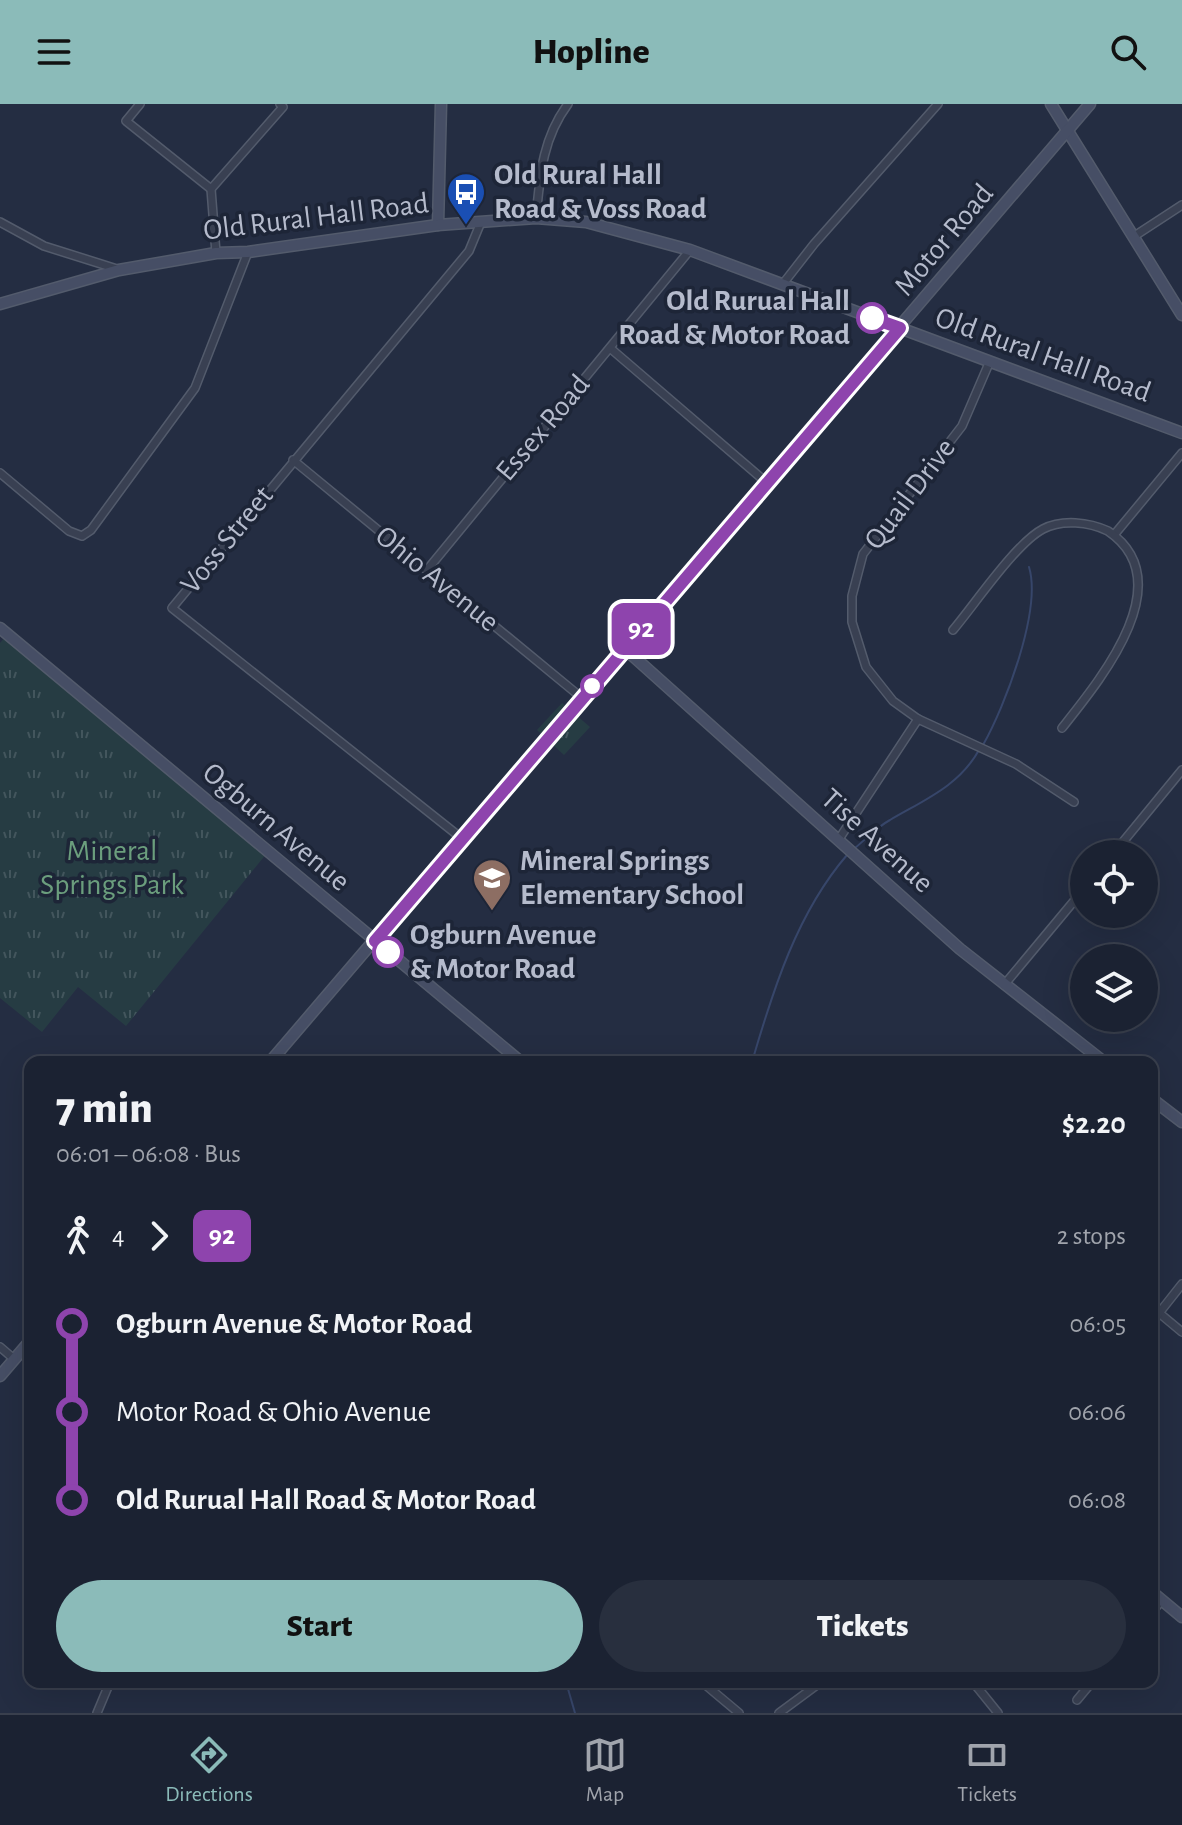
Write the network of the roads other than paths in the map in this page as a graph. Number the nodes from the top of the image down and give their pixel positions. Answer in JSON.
{"nodes":[{"id":1,"x":140,"y":104,"type":"edge"},
{"id":2,"x":280,"y":104,"type":"edge"},
{"id":3,"x":441,"y":104,"type":"edge"},
{"id":4,"x":568,"y":104,"type":"edge"},
{"id":5,"x":938,"y":104,"type":"edge"},
{"id":6,"x":1051,"y":104,"type":"edge"},
{"id":7,"x":1090,"y":104,"type":"edge"},
{"id":8,"x":1067,"y":131,"type":"junction"},
{"id":9,"x":211,"y":189,"type":"junction"},
{"id":10,"x":1182,"y":205,"type":"edge"},
{"id":11,"x":536,"y":218,"type":"junction"},
{"id":12,"x":0,"y":222,"type":"edge"},
{"id":13,"x":481,"y":222,"type":"junction"},
{"id":14,"x":438,"y":225,"type":"junction"},
{"id":15,"x":1133,"y":237,"type":"junction"},
{"id":16,"x":690,"y":250,"type":"junction"},
{"id":17,"x":248,"y":252,"type":"junction"},
{"id":18,"x":216,"y":253,"type":"junction"},
{"id":19,"x":119,"y":270,"type":"junction"},
{"id":20,"x":782,"y":285,"type":"junction"},
{"id":21,"x":0,"y":304,"type":"edge"},
{"id":22,"x":1182,"y":315,"type":"edge"},
{"id":23,"x":900,"y":328,"type":"junction"},
{"id":24,"x":610,"y":348,"type":"junction"},
{"id":25,"x":990,"y":361,"type":"junction"},
{"id":26,"x":1182,"y":433,"type":"edge"},
{"id":27,"x":1182,"y":453,"type":"edge"},
{"id":28,"x":293,"y":460,"type":"junction"},
{"id":29,"x":0,"y":473,"type":"edge"},
{"id":30,"x":767,"y":483,"type":"junction"},
{"id":31,"x":1114,"y":535,"type":"junction"},
{"id":32,"x":427,"y":570,"type":"junction"},
{"id":33,"x":1147,"y":586,"type":"dead end"},
{"id":34,"x":0,"y":628,"type":"edge"},
{"id":35,"x":1139,"y":629,"type":"dead end"},
{"id":36,"x":953,"y":630,"type":"dead end"},
{"id":37,"x":624,"y":648,"type":"junction"},
{"id":38,"x":582,"y":698,"type":"junction"},
{"id":39,"x":918,"y":719,"type":"junction"},
{"id":40,"x":1062,"y":728,"type":"dead end"},
{"id":41,"x":1182,"y":770,"type":"edge"},
{"id":42,"x":1074,"y":802,"type":"dead end"},
{"id":43,"x":460,"y":837,"type":"junction"},
{"id":44,"x":839,"y":839,"type":"junction"},
{"id":45,"x":1124,"y":840,"type":"edge"},
{"id":46,"x":1070,"y":906,"type":"edge"},
{"id":47,"x":375,"y":941,"type":"junction"},
{"id":48,"x":1004,"y":985,"type":"junction"},
{"id":49,"x":275,"y":1056,"type":"edge"},
{"id":50,"x":513,"y":1056,"type":"edge"},
{"id":51,"x":1096,"y":1056,"type":"edge"},
{"id":52,"x":1158,"y":1104,"type":"edge"},
{"id":53,"x":1182,"y":1122,"type":"edge"},
{"id":54,"x":1182,"y":1284,"type":"edge"},
{"id":55,"x":1159,"y":1313,"type":"joint"},
{"id":56,"x":1182,"y":1332,"type":"edge"},
{"id":57,"x":0,"y":1347,"type":"edge"},
{"id":58,"x":24,"y":1348,"type":"edge"},
{"id":59,"x":14,"y":1359,"type":"junction"},
{"id":60,"x":0,"y":1376,"type":"edge"},
{"id":61,"x":1158,"y":1597,"type":"edge"},
{"id":62,"x":1162,"y":1600,"type":"junction"},
{"id":63,"x":1158,"y":1605,"type":"edge"},
{"id":64,"x":1182,"y":1617,"type":"edge"},
{"id":65,"x":107,"y":1688,"type":"edge"},
{"id":66,"x":709,"y":1688,"type":"edge"},
{"id":67,"x":813,"y":1688,"type":"edge"},
{"id":68,"x":978,"y":1688,"type":"edge"},
{"id":69,"x":1087,"y":1688,"type":"edge"},
{"id":70,"x":1077,"y":1700,"type":"dead end"},
{"id":71,"x":97,"y":1713,"type":"edge"},
{"id":72,"x":739,"y":1713,"type":"edge"},
{"id":73,"x":779,"y":1713,"type":"edge"},
{"id":74,"x":998,"y":1713,"type":"edge"}],
"edges":[{"from":1,"to":9,"type":"street"},
{"from":2,"to":9,"type":"street"},
{"from":3,"to":14,"type":"street"},
{"from":4,"to":11,"type":"street"},
{"from":5,"to":20,"type":"street"},
{"from":6,"to":8,"type":"street"},
{"from":7,"to":8,"type":"street","name":"Motor Road"},
{"from":8,"to":15,"type":"street"},
{"from":8,"to":23,"type":"street","name":"Motor Road"},
{"from":9,"to":18,"type":"street"},
{"from":10,"to":15,"type":"street"},
{"from":11,"to":13,"type":"street","name":"Old Rural Hall Road"},
{"from":11,"to":16,"type":"street","name":"Old Rural Hall Road"},
{"from":12,"to":19,"type":"street"},
{"from":13,"to":14,"type":"street","name":"Old Rural Hall Road"},
{"from":13,"to":28,"type":"street","name":"Voss Street"},
{"from":14,"to":17,"type":"street","name":"Old Rural Hall Road"},
{"from":15,"to":22,"type":"street"},
{"from":16,"to":20,"type":"street","name":"Old Rural Hall Road"},
{"from":16,"to":24,"type":"street","name":"Essex Road"},
{"from":17,"to":18,"type":"street","name":"Old Rural Hall Road"},
{"from":17,"to":29,"type":"street"},
{"from":18,"to":19,"type":"street","name":"Old Rural Hall Road"},
{"from":19,"to":21,"type":"street","name":"Old Rural Hall Road"},
{"from":20,"to":23,"type":"street","name":"Old Rural Hall Road"},
{"from":23,"to":25,"type":"street","name":"Old Rural Hall Road"},
{"from":23,"to":30,"type":"street","name":"Motor Road"},
{"from":24,"to":30,"type":"street"},
{"from":24,"to":32,"type":"street","name":"Essex Road"},
{"from":25,"to":26,"type":"street","name":"Old Rural Hall Road"},
{"from":25,"to":39,"type":"street","name":"Quail Drive"},
{"from":27,"to":31,"type":"street"},
{"from":28,"to":32,"type":"street","name":"Ohio Avenue"},
{"from":28,"to":43,"type":"street","name":"Voss Street"},
{"from":30,"to":37,"type":"street","name":"Motor Road"},
{"from":31,"to":33,"type":"street"},
{"from":31,"to":36,"type":"street"},
{"from":32,"to":38,"type":"street","name":"Ohio Avenue"},
{"from":34,"to":47,"type":"street","name":"Ogburn Avenue"},
{"from":35,"to":40,"type":"street"},
{"from":37,"to":38,"type":"street","name":"Motor Road"},
{"from":37,"to":44,"type":"street","name":"Tise Avenue"},
{"from":38,"to":43,"type":"street","name":"Motor Road"},
{"from":39,"to":42,"type":"street","name":"Quail Drive"},
{"from":39,"to":44,"type":"street"},
{"from":41,"to":45,"type":"street"},
{"from":43,"to":47,"type":"street","name":"Motor Road"},
{"from":44,"to":48,"type":"street","name":"Tise Avenue"},
{"from":46,"to":48,"type":"street"},
{"from":47,"to":49,"type":"street","name":"Motor Road"},
{"from":47,"to":50,"type":"street","name":"Ogburn Avenue"},
{"from":48,"to":51,"type":"street","name":"Tise Avenue"},
{"from":52,"to":53,"type":"street"},
{"from":54,"to":55,"type":"street"},
{"from":55,"to":56,"type":"street"},
{"from":57,"to":59,"type":"street"},
{"from":58,"to":59,"type":"street"},
{"from":59,"to":60,"type":"street"},
{"from":61,"to":62,"type":"street"},
{"from":62,"to":63,"type":"street"},
{"from":62,"to":64,"type":"street"},
{"from":65,"to":71,"type":"street"},
{"from":66,"to":72,"type":"street"},
{"from":67,"to":73,"type":"street"},
{"from":68,"to":74,"type":"street"},
{"from":69,"to":70,"type":"street"}]}
